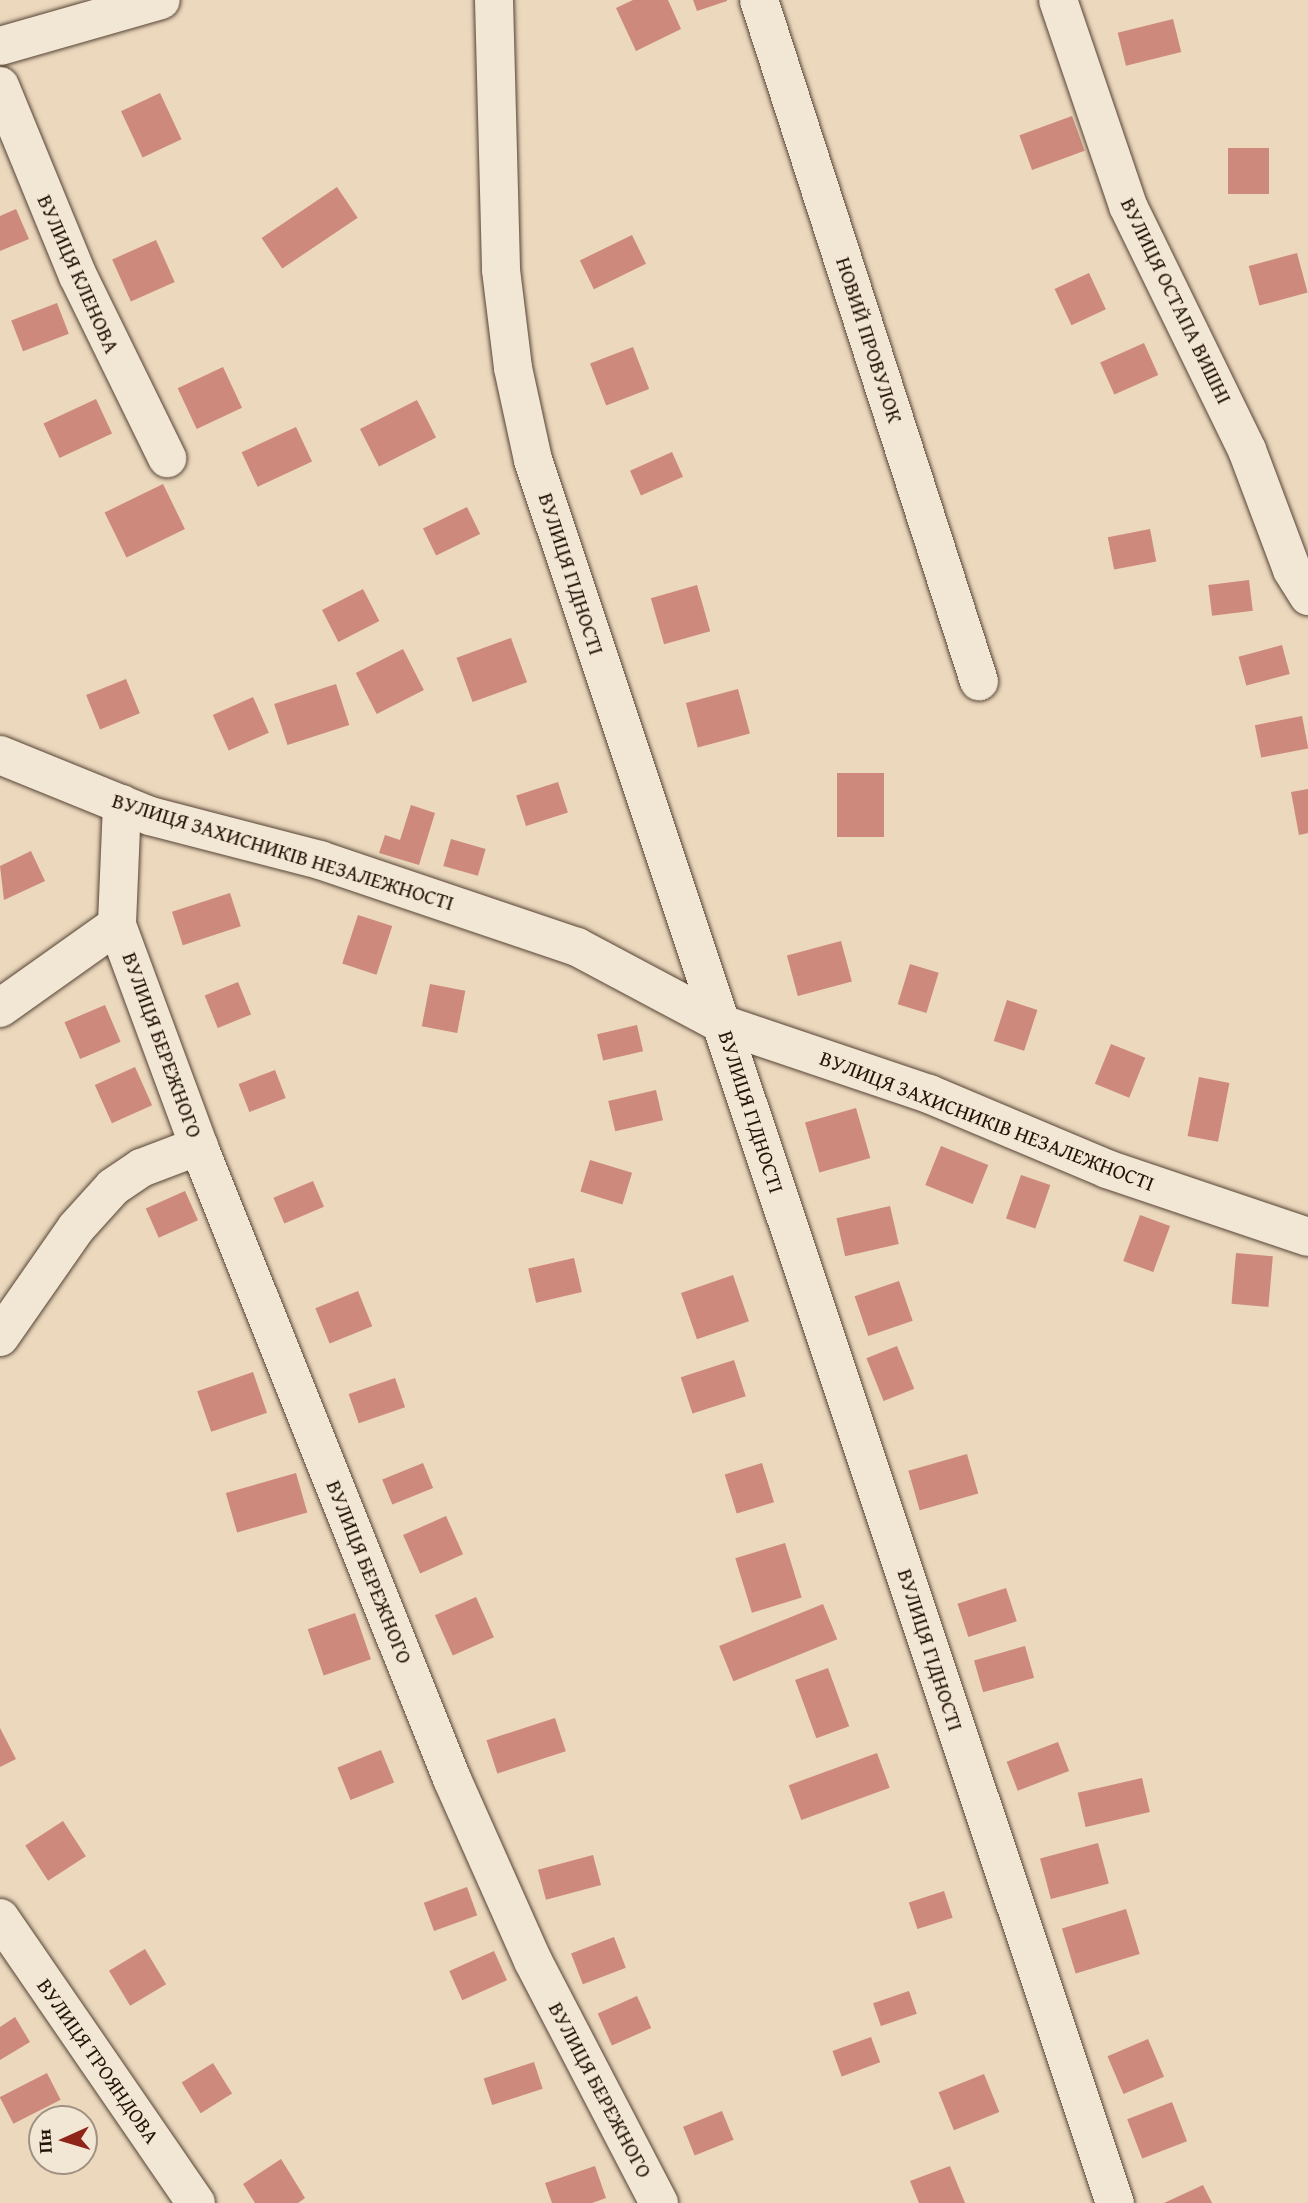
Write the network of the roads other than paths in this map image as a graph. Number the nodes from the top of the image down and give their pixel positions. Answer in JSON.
{"nodes":[{"id":1,"x":494,"y":0,"type":"edge"},
{"id":2,"x":759,"y":0,"type":"edge"},
{"id":3,"x":1058,"y":0,"type":"edge"},
{"id":4,"x":142,"y":3,"type":"edge"},
{"id":5,"x":0,"y":46,"type":"edge"},
{"id":6,"x":0,"y":86,"type":"edge"},
{"id":7,"x":167,"y":458,"type":"dead end"},
{"id":8,"x":1308,"y":596,"type":"edge"},
{"id":9,"x":979,"y":681,"type":"dead end"},
{"id":10,"x":0,"y":755,"type":"edge"},
{"id":11,"x":122,"y":804,"type":"junction"},
{"id":12,"x":117,"y":925,"type":"junction"},
{"id":13,"x":0,"y":1008,"type":"edge"},
{"id":14,"x":722,"y":1024,"type":"junction"},
{"id":15,"x":199,"y":1146,"type":"junction"},
{"id":16,"x":1308,"y":1237,"type":"edge"},
{"id":17,"x":0,"y":1337,"type":"edge"},
{"id":18,"x":0,"y":1919,"type":"edge"},
{"id":19,"x":196,"y":2203,"type":"edge"},
{"id":20,"x":659,"y":2203,"type":"edge"},
{"id":21,"x":1115,"y":2203,"type":"edge"}],
"edges":[{"from":1,"to":14,"type":"street","name":"ВУЛИЦЯ ГІДНОСТІ"},
{"from":2,"to":9,"type":"street","name":"НОВИЙ ПРОВУЛОК"},
{"from":3,"to":8,"type":"street","name":"ВУЛИЦЯ ОСТАПА ВИШНІ"},
{"from":4,"to":5,"type":"street"},
{"from":6,"to":7,"type":"street","name":"ВУЛИЦЯ КЛЕНОВА"},
{"from":10,"to":11,"type":"street","name":"ВУЛИЦЯ ЗАХИСНИКІВ НЕЗАЛЕЖНОСТІ"},
{"from":11,"to":12,"type":"street","name":"ВУЛИЦЯ БЕРЕЖНОГО"},
{"from":11,"to":14,"type":"street","name":"ВУЛИЦЯ ЗАХИСНИКІВ НЕЗАЛЕЖНОСТІ"},
{"from":12,"to":13,"type":"street","name":"ВУЛИЦЯ БЕРЕЖНОГО"},
{"from":12,"to":15,"type":"street","name":"ВУЛИЦЯ БЕРЕЖНОГО"},
{"from":14,"to":16,"type":"street","name":"ВУЛИЦЯ ЗАХИСНИКІВ НЕЗАЛЕЖНОСТІ"},
{"from":14,"to":21,"type":"street","name":"ВУЛИЦЯ ГІДНОСТІ"},
{"from":15,"to":17,"type":"street"},
{"from":15,"to":20,"type":"street","name":"ВУЛИЦЯ БЕРЕЖНОГО"},
{"from":18,"to":19,"type":"street","name":"ВУЛИЦЯ ТРОЯНДОВА"}]}
